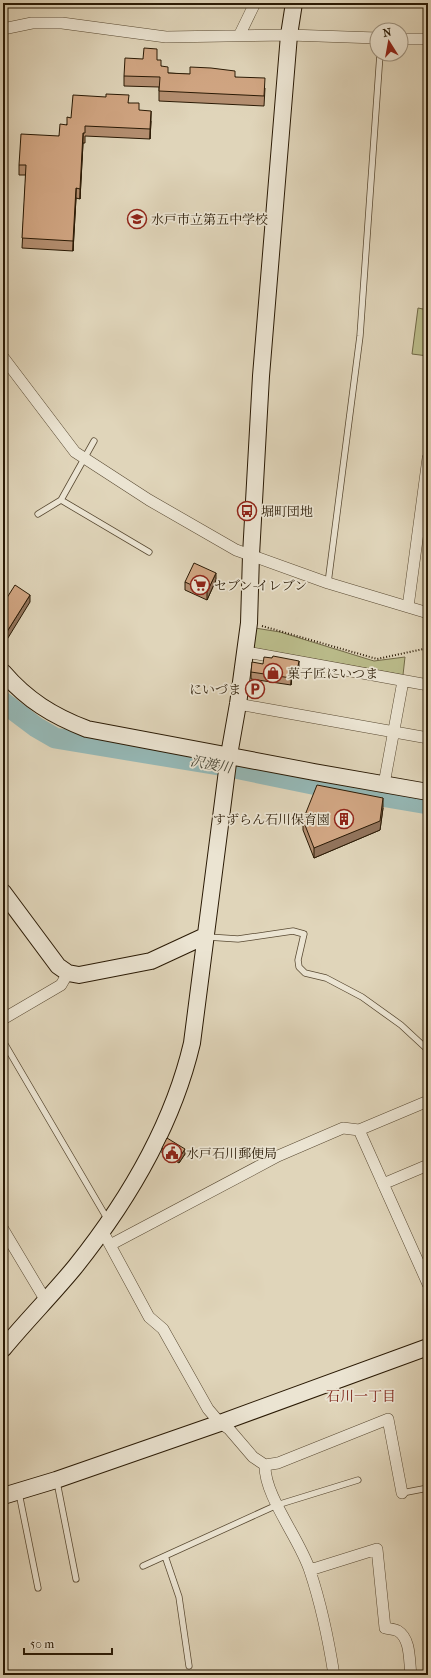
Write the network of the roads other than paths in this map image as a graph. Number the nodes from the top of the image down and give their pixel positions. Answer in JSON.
{"nodes":[{"id":1,"x":255,"y":3,"type":"edge"},
{"id":2,"x":294,"y":3,"type":"edge"},
{"id":3,"x":3,"y":28,"type":"edge"},
{"id":4,"x":289,"y":35,"type":"junction"},
{"id":5,"x":239,"y":36,"type":"junction"},
{"id":6,"x":369,"y":38,"type":"edge"},
{"id":7,"x":409,"y":39,"type":"edge"},
{"id":8,"x":428,"y":39,"type":"edge"},
{"id":9,"x":379,"y":62,"type":"edge"},
{"id":10,"x":3,"y":357,"type":"edge"},
{"id":11,"x":94,"y":441,"type":"dead end"},
{"id":12,"x":428,"y":458,"type":"edge"},
{"id":13,"x":84,"y":459,"type":"junction"},
{"id":14,"x":426,"y":483,"type":"edge"},
{"id":15,"x":61,"y":500,"type":"junction"},
{"id":16,"x":38,"y":514,"type":"dead end"},
{"id":17,"x":149,"y":552,"type":"dead end"},
{"id":18,"x":250,"y":555,"type":"junction"},
{"id":19,"x":328,"y":583,"type":"junction"},
{"id":20,"x":408,"y":607,"type":"junction"},
{"id":21,"x":428,"y":613,"type":"edge"},
{"id":22,"x":246,"y":652,"type":"junction"},
{"id":23,"x":3,"y":672,"type":"edge"},
{"id":24,"x":403,"y":680,"type":"junction"},
{"id":25,"x":428,"y":685,"type":"edge"},
{"id":26,"x":238,"y":704,"type":"junction"},
{"id":27,"x":393,"y":732,"type":"junction"},
{"id":28,"x":428,"y":738,"type":"edge"},
{"id":29,"x":228,"y":765,"type":"junction"},
{"id":30,"x":384,"y":784,"type":"junction"},
{"id":31,"x":428,"y":792,"type":"edge"},
{"id":32,"x":3,"y":892,"type":"edge"},
{"id":33,"x":205,"y":936,"type":"junction"},
{"id":34,"x":68,"y":974,"type":"junction"},
{"id":35,"x":3,"y":1018,"type":"edge"},
{"id":36,"x":3,"y":1041,"type":"edge"},
{"id":37,"x":428,"y":1050,"type":"edge"},
{"id":38,"x":428,"y":1101,"type":"edge"},
{"id":39,"x":359,"y":1130,"type":"junction"},
{"id":40,"x":428,"y":1165,"type":"edge"},
{"id":41,"x":383,"y":1184,"type":"junction"},
{"id":42,"x":3,"y":1229,"type":"edge"},
{"id":43,"x":107,"y":1232,"type":"junction"},
{"id":44,"x":427,"y":1280,"type":"edge"},
{"id":45,"x":46,"y":1302,"type":"junction"},
{"id":46,"x":428,"y":1347,"type":"edge"},
{"id":47,"x":3,"y":1349,"type":"edge"},
{"id":48,"x":220,"y":1423,"type":"junction"},
{"id":49,"x":266,"y":1465,"type":"junction"},
{"id":50,"x":56,"y":1480,"type":"junction"},
{"id":51,"x":358,"y":1480,"type":"dead end"},
{"id":52,"x":428,"y":1488,"type":"edge"},
{"id":53,"x":19,"y":1491,"type":"junction"},
{"id":54,"x":402,"y":1493,"type":"joint"},
{"id":55,"x":3,"y":1496,"type":"edge"},
{"id":56,"x":277,"y":1505,"type":"junction"},
{"id":57,"x":166,"y":1556,"type":"junction"},
{"id":58,"x":142,"y":1566,"type":"dead end"},
{"id":59,"x":310,"y":1570,"type":"junction"},
{"id":60,"x":76,"y":1579,"type":"dead end"},
{"id":61,"x":38,"y":1588,"type":"dead end"},
{"id":62,"x":189,"y":1666,"type":"dead end"},
{"id":63,"x":334,"y":1675,"type":"edge"},
{"id":64,"x":411,"y":1675,"type":"edge"}],
"edges":[{"from":1,"to":5,"type":"street"},
{"from":2,"to":4,"type":"street"},
{"from":3,"to":5,"type":"street"},
{"from":4,"to":5,"type":"street"},
{"from":4,"to":6,"type":"street"},
{"from":4,"to":18,"type":"street"},
{"from":7,"to":8,"type":"street"},
{"from":9,"to":19,"type":"lane"},
{"from":10,"to":13,"type":"street"},
{"from":11,"to":13,"type":"lane"},
{"from":12,"to":14,"type":"street"},
{"from":13,"to":15,"type":"lane"},
{"from":13,"to":18,"type":"street"},
{"from":14,"to":20,"type":"street"},
{"from":15,"to":16,"type":"lane"},
{"from":15,"to":17,"type":"lane"},
{"from":18,"to":19,"type":"street"},
{"from":18,"to":22,"type":"street"},
{"from":19,"to":20,"type":"street"},
{"from":20,"to":21,"type":"street"},
{"from":22,"to":24,"type":"street"},
{"from":22,"to":26,"type":"street"},
{"from":23,"to":29,"type":"street"},
{"from":24,"to":25,"type":"street"},
{"from":24,"to":27,"type":"street"},
{"from":26,"to":27,"type":"street"},
{"from":26,"to":29,"type":"street"},
{"from":27,"to":28,"type":"street"},
{"from":27,"to":30,"type":"street"},
{"from":29,"to":30,"type":"street"},
{"from":29,"to":33,"type":"street"},
{"from":30,"to":31,"type":"street"},
{"from":32,"to":34,"type":"street"},
{"from":33,"to":34,"type":"street"},
{"from":33,"to":37,"type":"lane"},
{"from":33,"to":43,"type":"street"},
{"from":34,"to":35,"type":"street"},
{"from":36,"to":43,"type":"lane"},
{"from":38,"to":39,"type":"street"},
{"from":39,"to":41,"type":"street"},
{"from":39,"to":43,"type":"street"},
{"from":40,"to":41,"type":"street"},
{"from":41,"to":44,"type":"street"},
{"from":42,"to":45,"type":"street"},
{"from":43,"to":45,"type":"street"},
{"from":43,"to":48,"type":"street"},
{"from":45,"to":47,"type":"street"},
{"from":46,"to":48,"type":"street"},
{"from":48,"to":49,"type":"street"},
{"from":48,"to":50,"type":"street"},
{"from":49,"to":54,"type":"street"},
{"from":49,"to":56,"type":"street"},
{"from":50,"to":53,"type":"street"},
{"from":50,"to":60,"type":"lane"},
{"from":51,"to":56,"type":"lane"},
{"from":52,"to":54,"type":"lane"},
{"from":53,"to":55,"type":"street"},
{"from":53,"to":61,"type":"lane"},
{"from":56,"to":57,"type":"lane"},
{"from":56,"to":59,"type":"street"},
{"from":57,"to":58,"type":"lane"},
{"from":57,"to":62,"type":"lane"},
{"from":59,"to":63,"type":"street"},
{"from":59,"to":64,"type":"street"}]}
